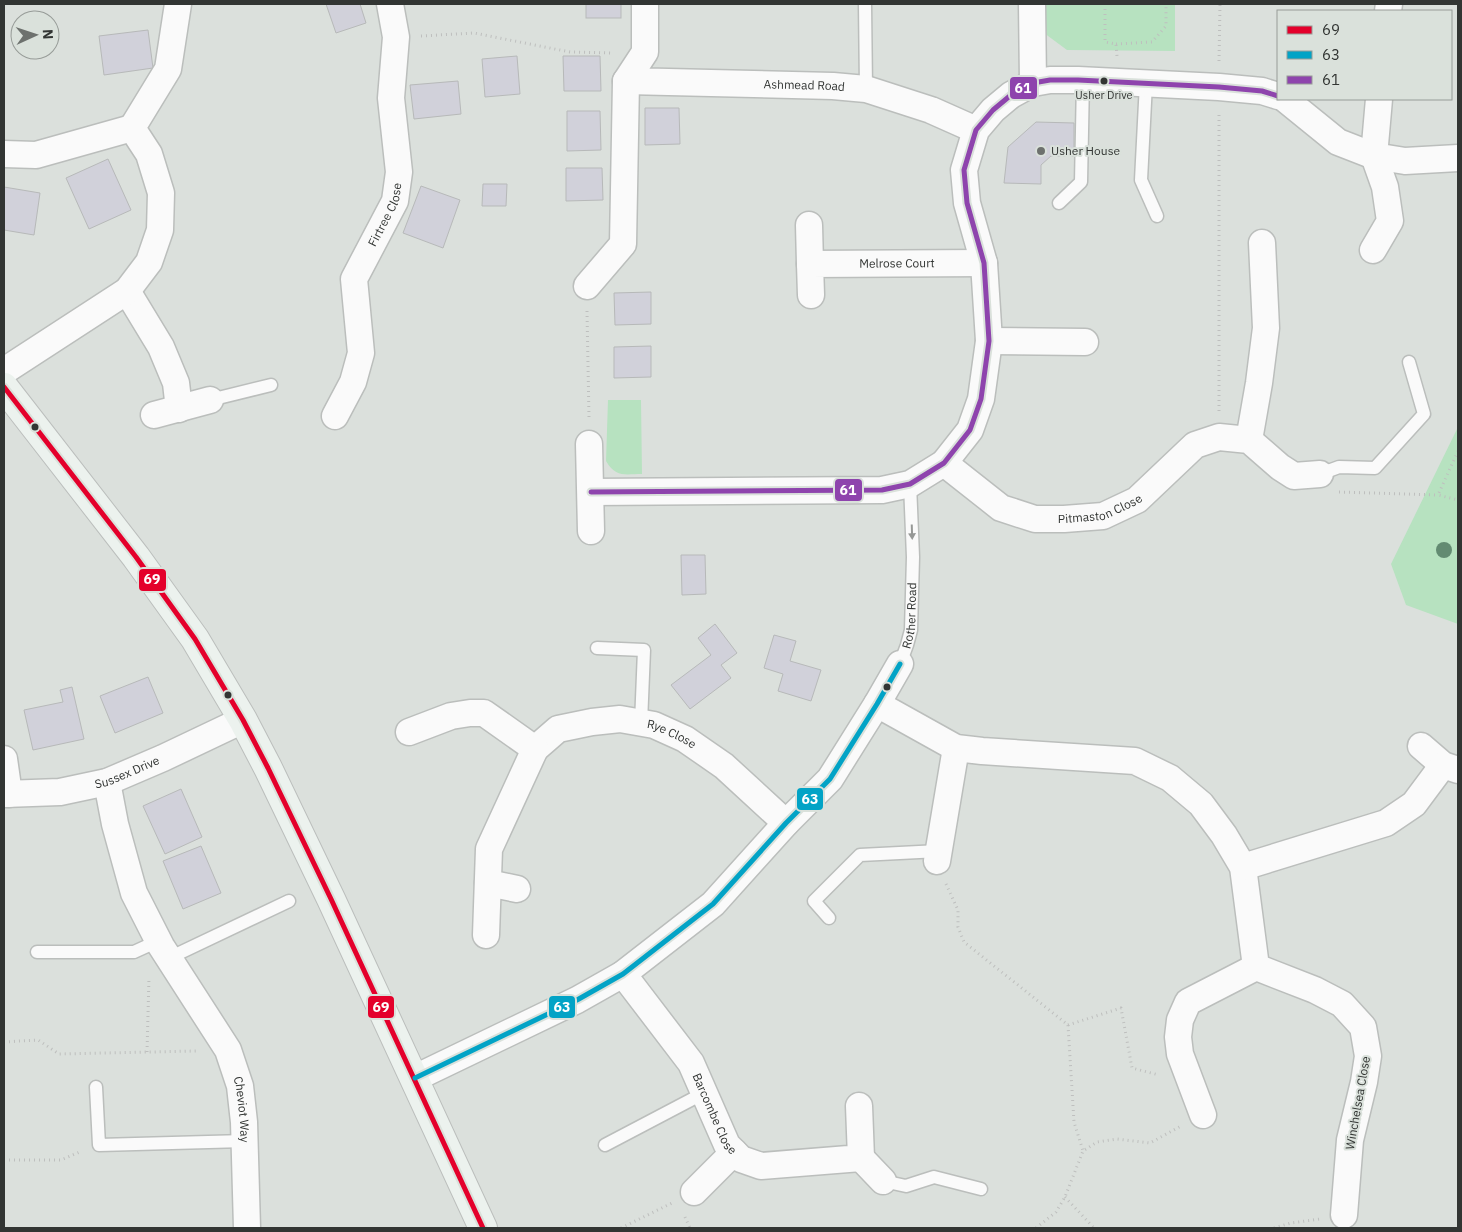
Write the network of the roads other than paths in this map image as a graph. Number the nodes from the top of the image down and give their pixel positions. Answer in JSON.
{"nodes":[{"id":1,"x":178,"y":4,"type":"edge"},
{"id":2,"x":390,"y":4,"type":"edge"},
{"id":3,"x":645,"y":4,"type":"edge"},
{"id":4,"x":865,"y":4,"type":"edge"},
{"id":5,"x":1032,"y":4,"type":"edge"},
{"id":6,"x":1083,"y":80,"type":"junction"},
{"id":7,"x":626,"y":81,"type":"junction"},
{"id":8,"x":1033,"y":83,"type":"junction"},
{"id":9,"x":1146,"y":83,"type":"junction"},
{"id":10,"x":866,"y":89,"type":"junction"},
{"id":11,"x":1277,"y":96,"type":"edge"},
{"id":12,"x":1286,"y":100,"type":"edge"},
{"id":13,"x":1380,"y":100,"type":"edge"},
{"id":14,"x":132,"y":128,"type":"junction"},
{"id":15,"x":976,"y":130,"type":"junction"},
{"id":16,"x":4,"y":154,"type":"edge"},
{"id":17,"x":1374,"y":156,"type":"junction"},
{"id":18,"x":1458,"y":158,"type":"edge"},
{"id":19,"x":1059,"y":203,"type":"dead end"},
{"id":20,"x":1157,"y":216,"type":"dead end"},
{"id":21,"x":809,"y":225,"type":"dead end"},
{"id":22,"x":1262,"y":243,"type":"dead end"},
{"id":23,"x":1373,"y":250,"type":"dead end"},
{"id":24,"x":984,"y":263,"type":"junction"},
{"id":25,"x":810,"y":264,"type":"junction"},
{"id":26,"x":587,"y":286,"type":"road end"},
{"id":27,"x":127,"y":291,"type":"junction"},
{"id":28,"x":811,"y":295,"type":"dead end"},
{"id":29,"x":989,"y":341,"type":"junction"},
{"id":30,"x":1085,"y":342,"type":"dead end"},
{"id":31,"x":1409,"y":362,"type":"dead end"},
{"id":32,"x":4,"y":371,"type":"edge"},
{"id":33,"x":271,"y":385,"type":"dead end"},
{"id":34,"x":4,"y":387,"type":"edge"},
{"id":35,"x":210,"y":400,"type":"joint"},
{"id":36,"x":180,"y":409,"type":"junction"},
{"id":37,"x":154,"y":415,"type":"dead end"},
{"id":38,"x":335,"y":416,"type":"dead end"},
{"id":39,"x":1249,"y":440,"type":"junction"},
{"id":40,"x":589,"y":444,"type":"road end"},
{"id":41,"x":944,"y":463,"type":"junction"},
{"id":42,"x":1320,"y":474,"type":"joint"},
{"id":43,"x":910,"y":484,"type":"junction"},
{"id":44,"x":591,"y":492,"type":"junction"},
{"id":45,"x":591,"y":531,"type":"dead end"},
{"id":46,"x":597,"y":648,"type":"dead end"},
{"id":47,"x":900,"y":664,"type":"joint"},
{"id":48,"x":877,"y":704,"type":"junction"},
{"id":49,"x":242,"y":720,"type":"junction"},
{"id":50,"x":641,"y":722,"type":"junction"},
{"id":51,"x":409,"y":732,"type":"dead end"},
{"id":52,"x":1421,"y":746,"type":"dead end"},
{"id":53,"x":535,"y":748,"type":"junction"},
{"id":54,"x":956,"y":748,"type":"junction"},
{"id":55,"x":4,"y":758,"type":"edge"},
{"id":56,"x":1451,"y":767,"type":"edge"},
{"id":57,"x":107,"y":782,"type":"junction"},
{"id":58,"x":7,"y":794,"type":"edge"},
{"id":59,"x":786,"y":823,"type":"junction"},
{"id":60,"x":938,"y":856,"type":"joint"},
{"id":61,"x":1243,"y":867,"type":"junction"},
{"id":62,"x":488,"y":882,"type":"junction"},
{"id":63,"x":517,"y":889,"type":"dead end"},
{"id":64,"x":289,"y":901,"type":"dead end"},
{"id":65,"x":829,"y":918,"type":"dead end"},
{"id":66,"x":486,"y":935,"type":"dead end"},
{"id":67,"x":37,"y":952,"type":"dead end"},
{"id":68,"x":166,"y":954,"type":"junction"},
{"id":69,"x":1256,"y":966,"type":"junction"},
{"id":70,"x":623,"y":974,"type":"junction"},
{"id":71,"x":415,"y":1078,"type":"junction"},
{"id":72,"x":96,"y":1087,"type":"dead end"},
{"id":73,"x":704,"y":1093,"type":"junction"},
{"id":74,"x":859,"y":1106,"type":"dead end"},
{"id":75,"x":1203,"y":1114,"type":"road end"},
{"id":76,"x":245,"y":1140,"type":"junction"},
{"id":77,"x":605,"y":1145,"type":"dead end"},
{"id":78,"x":734,"y":1152,"type":"junction"},
{"id":79,"x":861,"y":1158,"type":"junction"},
{"id":80,"x":883,"y":1181,"type":"joint"},
{"id":81,"x":981,"y":1189,"type":"dead end"},
{"id":82,"x":694,"y":1192,"type":"road end"},
{"id":83,"x":1344,"y":1216,"type":"road end"},
{"id":84,"x":248,"y":1228,"type":"edge"},
{"id":85,"x":483,"y":1228,"type":"edge"}],
"edges":[{"from":1,"to":14,"type":"street"},
{"from":2,"to":38,"type":"street","name":"Firtree Close"},
{"from":3,"to":7,"type":"street"},
{"from":4,"to":10,"type":"lane"},
{"from":5,"to":8,"type":"street"},
{"from":6,"to":8,"type":"street"},
{"from":6,"to":9,"type":"street"},
{"from":6,"to":19,"type":"lane"},
{"from":7,"to":10,"type":"street","name":"Ashmead Road"},
{"from":7,"to":26,"type":"street"},
{"from":8,"to":15,"type":"street"},
{"from":9,"to":11,"type":"street"},
{"from":9,"to":20,"type":"lane"},
{"from":10,"to":15,"type":"street","name":"Ashmead Road"},
{"from":12,"to":17,"type":"street"},
{"from":13,"to":17,"type":"street"},
{"from":14,"to":16,"type":"street"},
{"from":14,"to":27,"type":"street"},
{"from":15,"to":24,"type":"street"},
{"from":17,"to":18,"type":"street"},
{"from":17,"to":23,"type":"street"},
{"from":21,"to":25,"type":"street"},
{"from":22,"to":39,"type":"street"},
{"from":24,"to":25,"type":"street","name":"Melrose Court"},
{"from":24,"to":29,"type":"street"},
{"from":25,"to":28,"type":"street"},
{"from":27,"to":32,"type":"street"},
{"from":27,"to":36,"type":"street"},
{"from":29,"to":30,"type":"street"},
{"from":29,"to":41,"type":"street"},
{"from":31,"to":42,"type":"lane"},
{"from":33,"to":35,"type":"lane"},
{"from":34,"to":49,"type":"street"},
{"from":35,"to":36,"type":"street"},
{"from":36,"to":37,"type":"street"},
{"from":39,"to":41,"type":"street","name":"Pitmaston Close"},
{"from":39,"to":42,"type":"street"},
{"from":40,"to":44,"type":"street"},
{"from":41,"to":43,"type":"street"},
{"from":43,"to":44,"type":"street"},
{"from":43,"to":47,"type":"lane","name":"Rother Road","one_way":true},
{"from":44,"to":45,"type":"street"},
{"from":46,"to":50,"type":"lane"},
{"from":47,"to":48,"type":"street","name":"Rother Road"},
{"from":48,"to":54,"type":"street"},
{"from":48,"to":59,"type":"street","name":"Rother Road"},
{"from":49,"to":57,"type":"street","name":"Sussex Drive"},
{"from":49,"to":71,"type":"street"},
{"from":50,"to":53,"type":"street","name":"Rye Close"},
{"from":50,"to":59,"type":"street","name":"Rye Close"},
{"from":51,"to":53,"type":"street"},
{"from":52,"to":56,"type":"street"},
{"from":53,"to":62,"type":"street","name":"Rye Close"},
{"from":54,"to":60,"type":"street"},
{"from":54,"to":61,"type":"street"},
{"from":55,"to":58,"type":"street"},
{"from":56,"to":61,"type":"street"},
{"from":57,"to":58,"type":"street","name":"Sussex Drive"},
{"from":57,"to":68,"type":"street","name":"Cheviot Way"},
{"from":59,"to":70,"type":"street","name":"Rother Road"},
{"from":60,"to":65,"type":"lane"},
{"from":61,"to":69,"type":"street"},
{"from":62,"to":63,"type":"street"},
{"from":62,"to":66,"type":"street","name":"Rye Close"},
{"from":64,"to":68,"type":"lane"},
{"from":67,"to":68,"type":"lane"},
{"from":68,"to":76,"type":"street","name":"Cheviot Way"},
{"from":69,"to":75,"type":"street"},
{"from":69,"to":83,"type":"street","name":"Winchelsea Close"},
{"from":70,"to":71,"type":"street","name":"Rother Road"},
{"from":70,"to":73,"type":"street","name":"Barcombe Close"},
{"from":71,"to":85,"type":"street"},
{"from":72,"to":76,"type":"lane"},
{"from":73,"to":77,"type":"lane"},
{"from":73,"to":78,"type":"street","name":"Barcombe Close"},
{"from":74,"to":79,"type":"street"},
{"from":76,"to":84,"type":"street","name":"Cheviot Way"},
{"from":78,"to":79,"type":"street","name":"Barcombe Close"},
{"from":78,"to":82,"type":"street"},
{"from":79,"to":80,"type":"street"},
{"from":80,"to":81,"type":"lane"}]}
